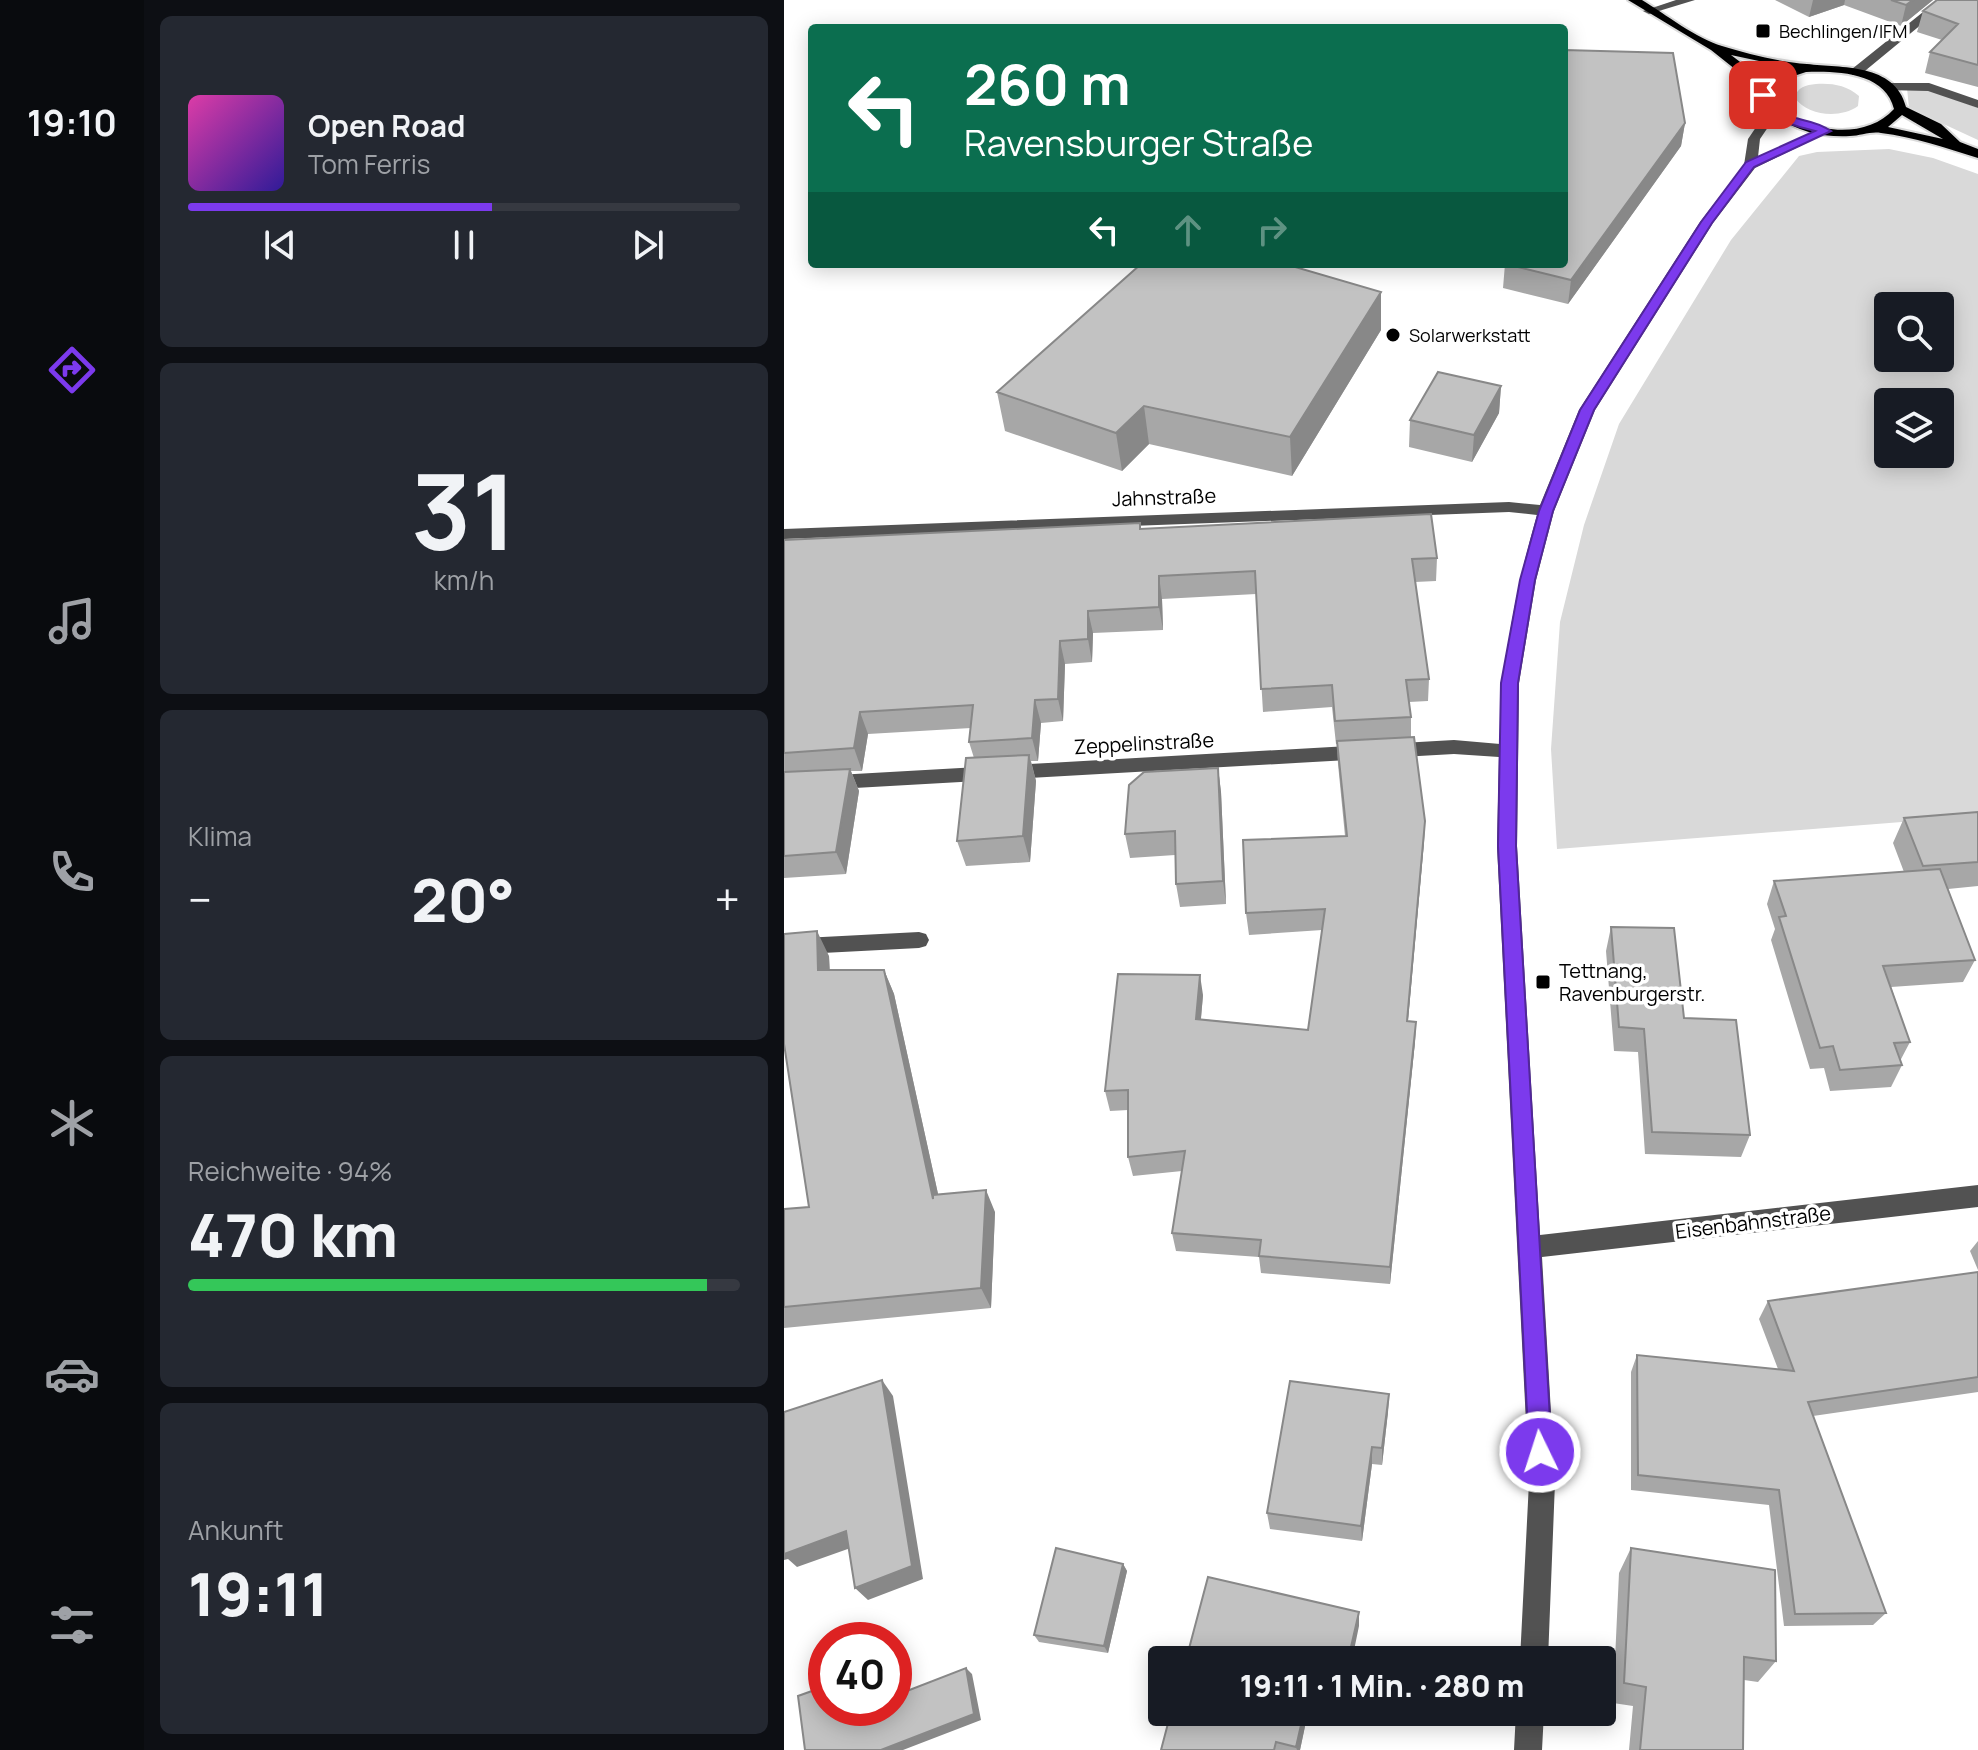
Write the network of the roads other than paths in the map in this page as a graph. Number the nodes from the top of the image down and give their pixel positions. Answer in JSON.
{"nodes":[{"id":1,"x":1634,"y":0,"type":"edge"},
{"id":2,"x":1689,"y":0,"type":"edge"},
{"id":3,"x":1945,"y":0,"type":"edge"},
{"id":4,"x":1649,"y":11,"type":"junction"},
{"id":5,"x":1715,"y":48,"type":"junction"},
{"id":6,"x":1805,"y":68,"type":"junction"},
{"id":7,"x":1856,"y":72,"type":"junction"},
{"id":8,"x":1765,"y":87,"type":"junction"},
{"id":9,"x":1890,"y":87,"type":"junction"},
{"id":10,"x":1978,"y":104,"type":"edge"},
{"id":11,"x":1900,"y":109,"type":"junction"},
{"id":12,"x":1773,"y":111,"type":"junction"},
{"id":13,"x":1876,"y":128,"type":"junction"},
{"id":14,"x":1825,"y":131,"type":"junction"},
{"id":15,"x":1960,"y":146,"type":"junction"},
{"id":16,"x":1978,"y":154,"type":"edge"},
{"id":17,"x":1750,"y":165,"type":"junction"},
{"id":18,"x":1546,"y":511,"type":"junction"},
{"id":19,"x":784,"y":534,"type":"edge"},
{"id":20,"x":1506,"y":751,"type":"junction"},
{"id":21,"x":784,"y":785,"type":"edge"},
{"id":22,"x":919,"y":940,"type":"dead end"},
{"id":23,"x":784,"y":947,"type":"edge"},
{"id":24,"x":1978,"y":1196,"type":"edge"},
{"id":25,"x":1528,"y":1247,"type":"junction"},
{"id":26,"x":1535,"y":1646,"type":"edge"},
{"id":27,"x":1529,"y":1726,"type":"edge"},
{"id":28,"x":1528,"y":1750,"type":"edge"}],
"edges":[{"from":1,"to":4,"type":"main road"},
{"from":2,"to":4,"type":"street"},
{"from":3,"to":7,"type":"street"},
{"from":4,"to":5,"type":"main road"},
{"from":5,"to":6,"type":"main road"},
{"from":5,"to":8,"type":"main road"},
{"from":6,"to":7,"type":"main road"},
{"from":6,"to":8,"type":"main road"},
{"from":7,"to":9,"type":"main road"},
{"from":8,"to":12,"type":"main road"},
{"from":9,"to":10,"type":"street"},
{"from":9,"to":11,"type":"main road"},
{"from":11,"to":13,"type":"main road"},
{"from":11,"to":15,"type":"main road"},
{"from":12,"to":14,"type":"main road"},
{"from":12,"to":17,"type":"street"},
{"from":13,"to":14,"type":"main road"},
{"from":13,"to":15,"type":"main road"},
{"from":14,"to":17,"type":"street"},
{"from":15,"to":16,"type":"main road"},
{"from":17,"to":18,"type":"street"},
{"from":18,"to":19,"type":"street","name":"Jahnstraße"},
{"from":18,"to":20,"type":"street"},
{"from":20,"to":21,"type":"street","name":"Zeppelinstraße"},
{"from":20,"to":25,"type":"street"},
{"from":22,"to":23,"type":"street"},
{"from":24,"to":25,"type":"street","name":"Eisenbahnstraße"},
{"from":25,"to":26,"type":"street"},
{"from":27,"to":28,"type":"street"}]}
